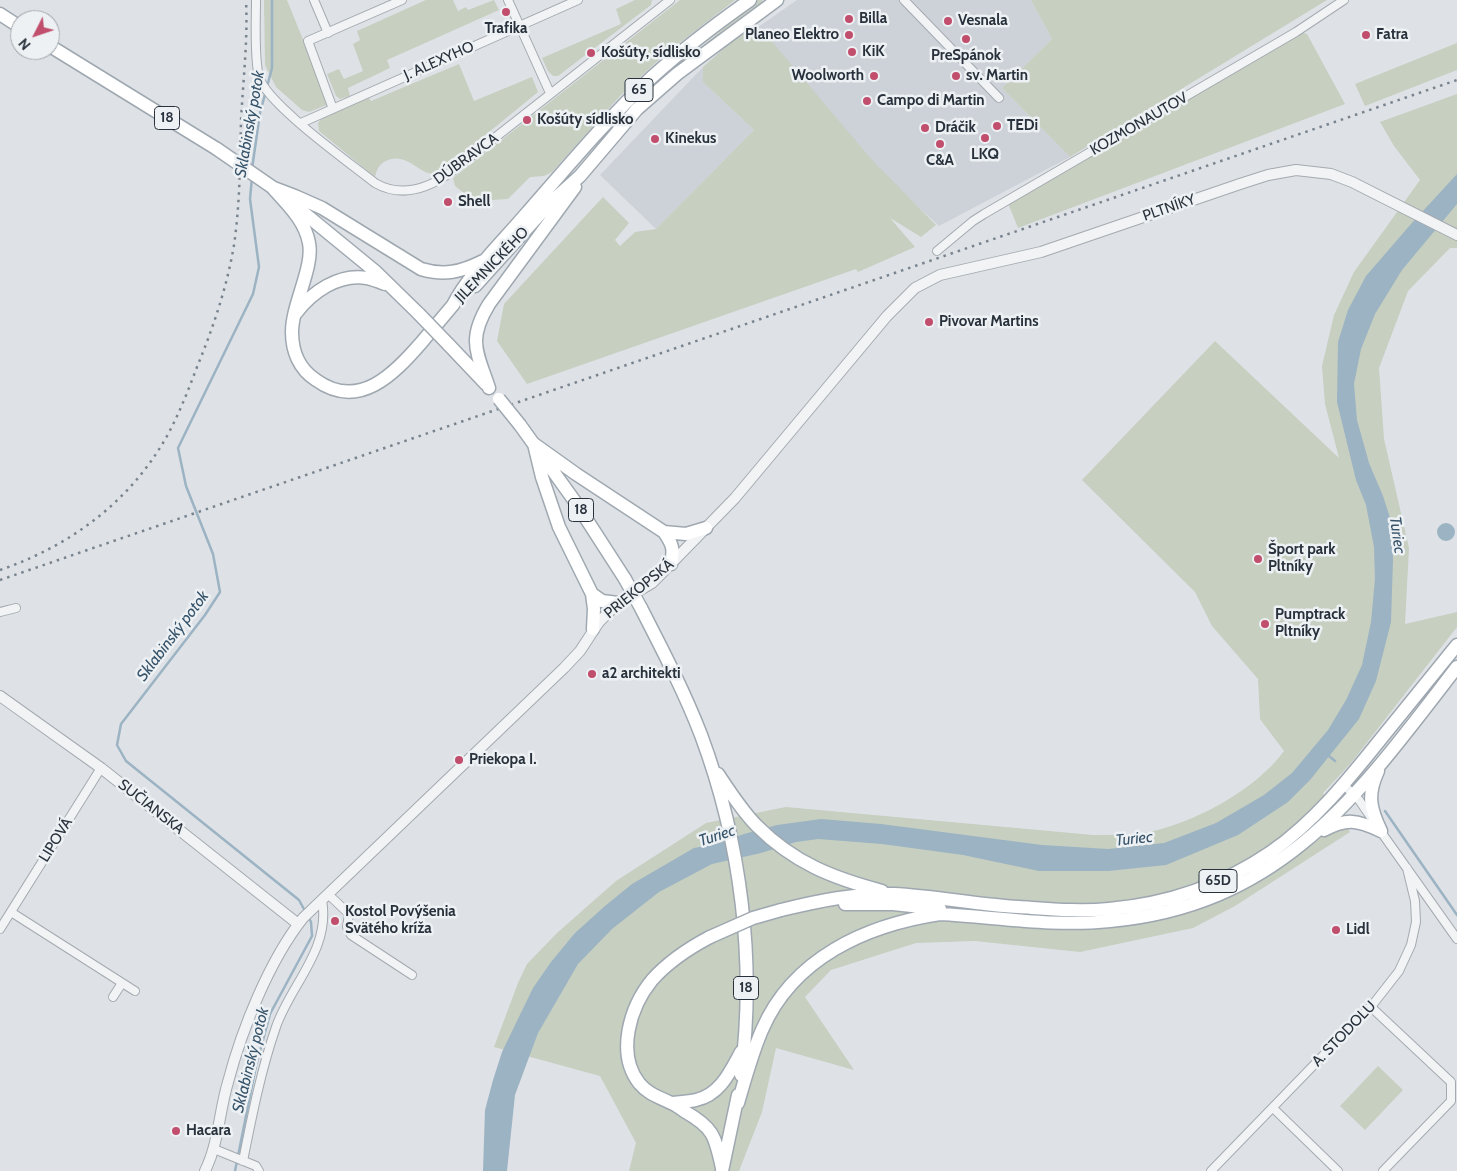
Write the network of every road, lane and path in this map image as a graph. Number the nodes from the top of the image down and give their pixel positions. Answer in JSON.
{"nodes":[{"id":1,"x":256,"y":0,"type":"edge"},
{"id":2,"x":314,"y":0,"type":"edge"},
{"id":3,"x":402,"y":0,"type":"edge"},
{"id":4,"x":508,"y":0,"type":"edge"},
{"id":5,"x":578,"y":0,"type":"edge"},
{"id":6,"x":670,"y":0,"type":"edge"},
{"id":7,"x":750,"y":0,"type":"edge"},
{"id":8,"x":776,"y":0,"type":"edge"},
{"id":9,"x":904,"y":0,"type":"edge"},
{"id":10,"x":1344,"y":0,"type":"edge"},
{"id":11,"x":519,"y":26,"type":"junction"},
{"id":12,"x":328,"y":33,"type":"junction"},
{"id":13,"x":60,"y":52,"type":"edge"},
{"id":14,"x":550,"y":93,"type":"junction"},
{"id":15,"x":999,"y":98,"type":"dead end"},
{"id":16,"x":333,"y":109,"type":"junction"},
{"id":17,"x":301,"y":123,"type":"junction"},
{"id":18,"x":580,"y":176,"type":"junction"},
{"id":19,"x":272,"y":187,"type":"junction"},
{"id":20,"x":1454,"y":234,"type":"edge"},
{"id":21,"x":937,"y":251,"type":"dead end"},
{"id":22,"x":487,"y":259,"type":"junction"},
{"id":23,"x":940,"y":275,"type":"joint"},
{"id":24,"x":390,"y":285,"type":"junction"},
{"id":25,"x":453,"y":305,"type":"junction"},
{"id":26,"x":295,"y":315,"type":"junction"},
{"id":27,"x":490,"y":388,"type":"junction"},
{"id":28,"x":534,"y":444,"type":"junction"},
{"id":29,"x":706,"y":528,"type":"junction"},
{"id":30,"x":664,"y":532,"type":"junction"},
{"id":31,"x":671,"y":564,"type":"junction"},
{"id":32,"x":592,"y":594,"type":"junction"},
{"id":33,"x":618,"y":603,"type":"junction"},
{"id":34,"x":16,"y":608,"type":"dead end"},
{"id":35,"x":0,"y":612,"type":"edge"},
{"id":36,"x":593,"y":629,"type":"junction"},
{"id":37,"x":1457,"y":645,"type":"edge"},
{"id":38,"x":1457,"y":667,"type":"edge"},
{"id":39,"x":0,"y":696,"type":"edge"},
{"id":40,"x":712,"y":766,"type":"junction"},
{"id":41,"x":1380,"y":766,"type":"junction"},
{"id":42,"x":101,"y":768,"type":"junction"},
{"id":43,"x":1343,"y":784,"type":"junction"},
{"id":44,"x":1354,"y":795,"type":"junction"},
{"id":45,"x":1380,"y":831,"type":"junction"},
{"id":46,"x":1311,"y":837,"type":"junction"},
{"id":47,"x":1407,"y":868,"type":"junction"},
{"id":48,"x":894,"y":894,"type":"junction"},
{"id":49,"x":322,"y":900,"type":"junction"},
{"id":50,"x":817,"y":903,"type":"junction"},
{"id":51,"x":11,"y":912,"type":"junction"},
{"id":52,"x":983,"y":916,"type":"junction"},
{"id":53,"x":301,"y":921,"type":"junction"},
{"id":54,"x":0,"y":929,"type":"edge"},
{"id":55,"x":1457,"y":939,"type":"edge"},
{"id":56,"x":412,"y":974,"type":"dead end"},
{"id":57,"x":122,"y":983,"type":"junction"},
{"id":58,"x":135,"y":991,"type":"dead end"},
{"id":59,"x":113,"y":997,"type":"dead end"},
{"id":60,"x":1371,"y":1007,"type":"junction"},
{"id":61,"x":743,"y":1048,"type":"junction"},
{"id":62,"x":738,"y":1102,"type":"junction"},
{"id":63,"x":672,"y":1103,"type":"junction"},
{"id":64,"x":1273,"y":1108,"type":"junction"},
{"id":65,"x":214,"y":1149,"type":"junction"},
{"id":66,"x":243,"y":1161,"type":"junction"},
{"id":67,"x":205,"y":1171,"type":"edge"},
{"id":68,"x":259,"y":1171,"type":"edge"},
{"id":69,"x":722,"y":1171,"type":"edge"},
{"id":70,"x":1211,"y":1171,"type":"edge"},
{"id":71,"x":1338,"y":1171,"type":"edge"},
{"id":72,"x":1383,"y":1171,"type":"edge"}],
"edges":[{"from":1,"to":17,"type":"street","name":"DÚBRAVCA"},
{"from":2,"to":12,"type":"street"},
{"from":3,"to":12,"type":"street"},
{"from":4,"to":11,"type":"street"},
{"from":5,"to":11,"type":"street","name":"J. ALEXYHO"},
{"from":6,"to":14,"type":"street","name":"DÚBRAVCA"},
{"from":7,"to":22,"type":"main road","name":"JILEMNICKÉHO","number":"65"},
{"from":8,"to":18,"type":"main road","name":"JILEMNICKÉHO","number":"65"},
{"from":9,"to":15,"type":"street"},
{"from":10,"to":21,"type":"street","name":"KOZMONAUTOV"},
{"from":11,"to":14,"type":"street"},
{"from":11,"to":16,"type":"street","name":"J. ALEXYHO"},
{"from":12,"to":16,"type":"street"},
{"from":13,"to":19,"type":"main road","number":"18","bridge":true},
{"from":14,"to":17,"type":"street","name":"DÚBRAVCA"},
{"from":16,"to":17,"type":"street","name":"J. ALEXYHO"},
{"from":18,"to":25,"type":"main road","name":"JILEMNICKÉHO","number":"65"},
{"from":18,"to":27,"type":"main road"},
{"from":19,"to":22,"type":"main road"},
{"from":19,"to":24,"type":"main road","number":"18"},
{"from":19,"to":26,"type":"main road"},
{"from":20,"to":23,"type":"street","name":"PLTNÍKY"},
{"from":22,"to":25,"type":"main road","name":"JILEMNICKÉHO","number":"65"},
{"from":23,"to":29,"type":"street","name":"PRIEKOPSKÁ"},
{"from":24,"to":26,"type":"main road"},
{"from":24,"to":27,"type":"main road","number":"18","bridge":true},
{"from":25,"to":26,"type":"main road"},
{"from":27,"to":28,"type":"main road","number":"18","bridge":true},
{"from":28,"to":30,"type":"main road"},
{"from":28,"to":32,"type":"main road"},
{"from":28,"to":40,"type":"main road","number":"18","bridge":true},
{"from":29,"to":30,"type":"main road"},
{"from":29,"to":31,"type":"street","name":"PRIEKOPSKÁ"},
{"from":30,"to":31,"type":"main road"},
{"from":31,"to":33,"type":"street","name":"PRIEKOPSKÁ"},
{"from":32,"to":33,"type":"main road"},
{"from":32,"to":36,"type":"main road"},
{"from":33,"to":36,"type":"street","name":"PRIEKOPSKÁ"},
{"from":34,"to":35,"type":"street"},
{"from":36,"to":49,"type":"street","name":"PRIEKOPSKÁ"},
{"from":37,"to":43,"type":"main road","number":"65D"},
{"from":38,"to":41,"type":"main road","number":"65D"},
{"from":39,"to":42,"type":"street","name":"SUČIANSKA"},
{"from":40,"to":48,"type":"main road"},
{"from":40,"to":61,"type":"main road","number":"18"},
{"from":41,"to":44,"type":"main road","number":"65D"},
{"from":41,"to":45,"type":"main road"},
{"from":42,"to":51,"type":"street","name":"LIPOVÁ"},
{"from":42,"to":53,"type":"street","name":"SUČIANSKA"},
{"from":43,"to":44,"type":"street"},
{"from":43,"to":48,"type":"main road","number":"65D"},
{"from":44,"to":45,"type":"street"},
{"from":44,"to":46,"type":"main road","number":"65D"},
{"from":45,"to":46,"type":"main road"},
{"from":45,"to":47,"type":"street"},
{"from":46,"to":52,"type":"main road","number":"65D"},
{"from":47,"to":55,"type":"street"},
{"from":47,"to":60,"type":"street","name":"A. STODOLU"},
{"from":48,"to":50,"type":"main road"},
{"from":49,"to":53,"type":"street","name":"PRIEKOPSKÁ"},
{"from":49,"to":56,"type":"street"},
{"from":49,"to":66,"type":"street"},
{"from":50,"to":52,"type":"main road"},
{"from":50,"to":63,"type":"main road","bridge":true},
{"from":51,"to":54,"type":"street","name":"LIPOVÁ"},
{"from":51,"to":57,"type":"street"},
{"from":52,"to":62,"type":"main road"},
{"from":53,"to":65,"type":"street","name":"PRIEKOPSKÁ"},
{"from":57,"to":58,"type":"street"},
{"from":57,"to":59,"type":"street"},
{"from":60,"to":64,"type":"street","name":"A. STODOLU"},
{"from":60,"to":72,"type":"street"},
{"from":61,"to":62,"type":"main road","number":"18"},
{"from":61,"to":63,"type":"main road"},
{"from":62,"to":69,"type":"main road","number":"18"},
{"from":63,"to":69,"type":"main road"},
{"from":64,"to":70,"type":"street","name":"A. STODOLU"},
{"from":64,"to":71,"type":"street"},
{"from":65,"to":66,"type":"street"},
{"from":65,"to":67,"type":"street","name":"PRIEKOPSKÁ"},
{"from":66,"to":68,"type":"street"}]}
